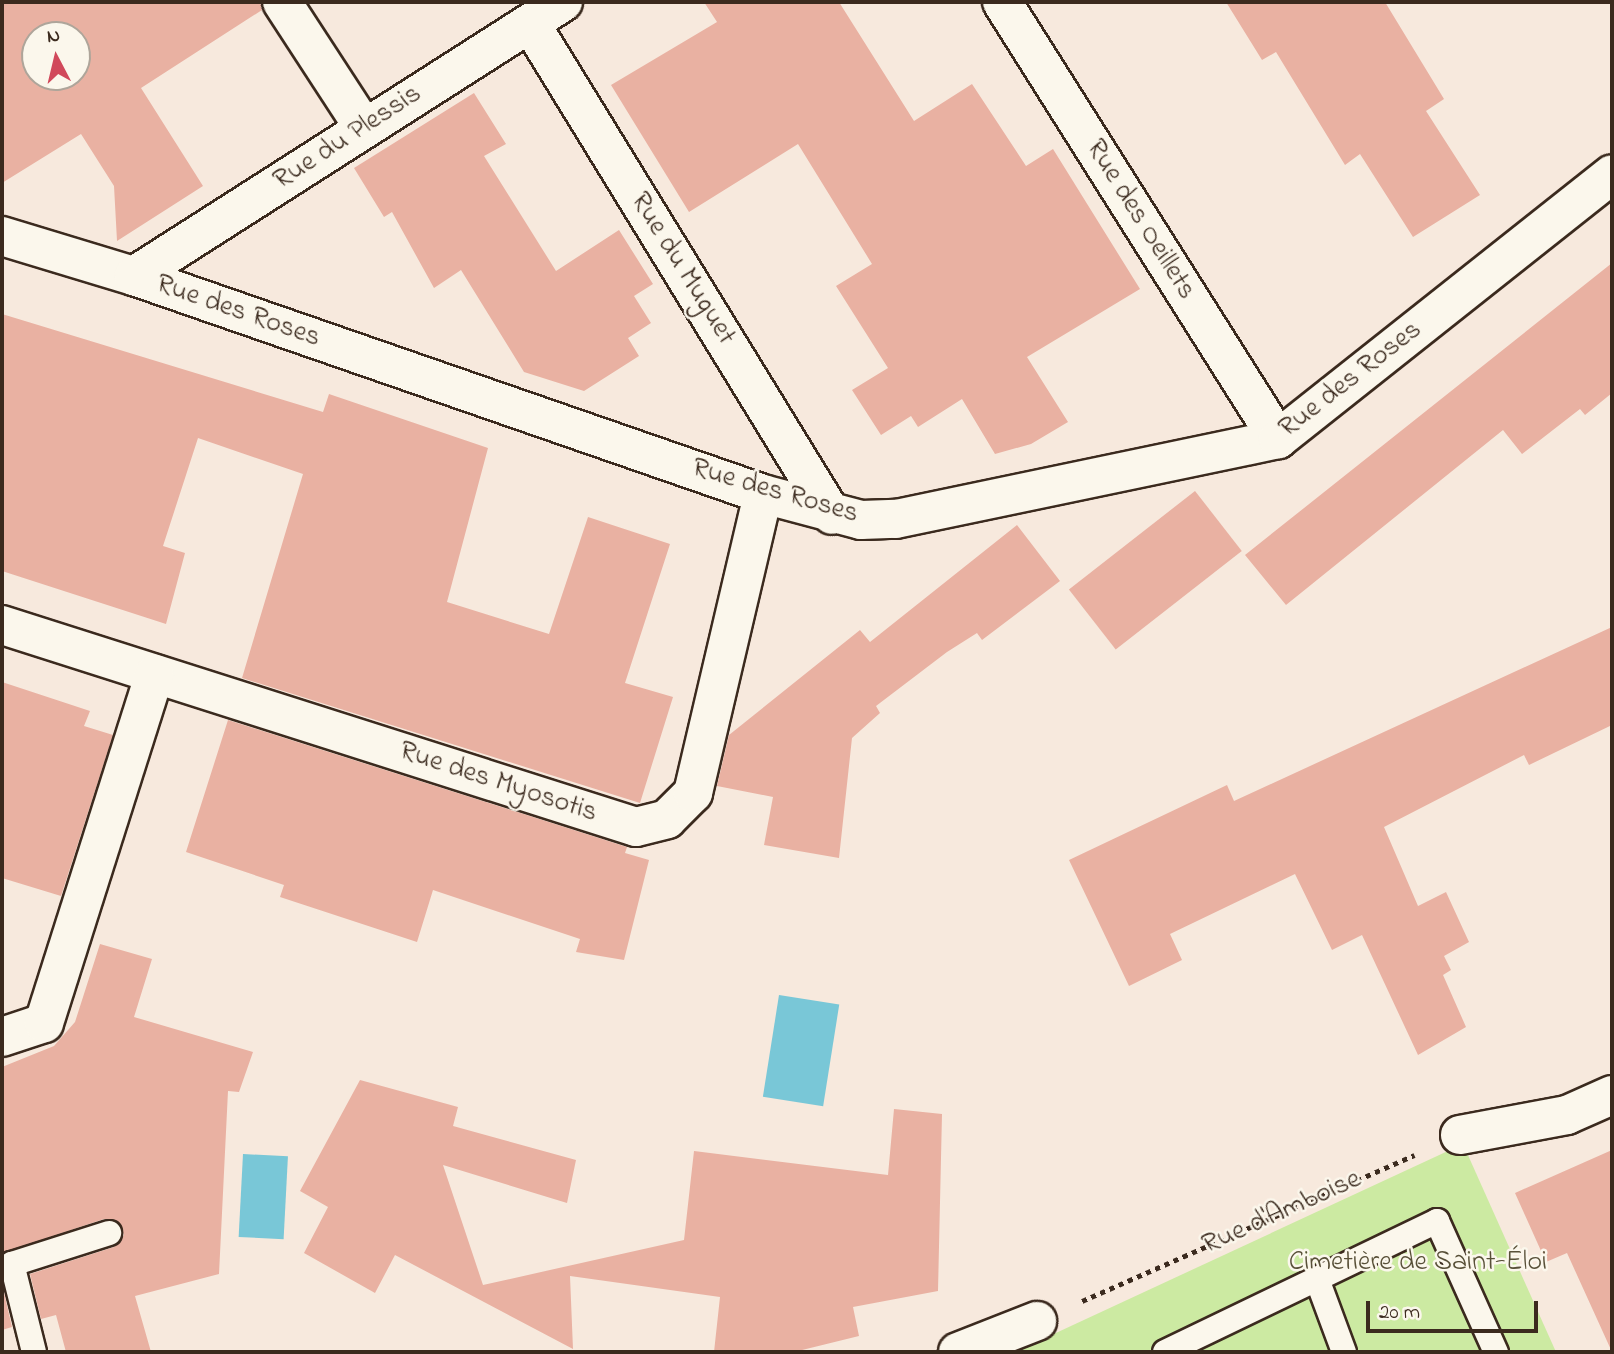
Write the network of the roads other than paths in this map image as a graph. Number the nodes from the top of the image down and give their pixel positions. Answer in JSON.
{"nodes":[{"id":1,"x":282,"y":2,"type":"edge"},
{"id":2,"x":563,"y":2,"type":"edge"},
{"id":3,"x":1002,"y":2,"type":"edge"},
{"id":4,"x":530,"y":23,"type":"junction"},
{"id":5,"x":364,"y":128,"type":"junction"},
{"id":6,"x":1612,"y":174,"type":"edge"},
{"id":7,"x":2,"y":236,"type":"edge"},
{"id":8,"x":134,"y":275,"type":"junction"},
{"id":9,"x":1278,"y":439,"type":"junction"},
{"id":10,"x":763,"y":494,"type":"junction"},
{"id":11,"x":832,"y":515,"type":"junction"},
{"id":12,"x":2,"y":625,"type":"edge"},
{"id":13,"x":155,"y":674,"type":"junction"},
{"id":14,"x":2,"y":1037,"type":"edge"},
{"id":15,"x":1612,"y":1095,"type":"edge"},
{"id":16,"x":1460,"y":1135,"type":"road end"},
{"id":17,"x":109,"y":1233,"type":"dead end"},
{"id":18,"x":1317,"y":1279,"type":"junction"},
{"id":19,"x":1037,"y":1321,"type":"road end"},
{"id":20,"x":34,"y":1352,"type":"edge"},
{"id":21,"x":958,"y":1352,"type":"edge"},
{"id":22,"x":1165,"y":1352,"type":"edge"},
{"id":23,"x":1344,"y":1352,"type":"edge"},
{"id":24,"x":1496,"y":1352,"type":"edge"}],
"edges":[{"from":1,"to":5,"type":"street"},
{"from":2,"to":4,"type":"street","name":"Rue du Plessis"},
{"from":3,"to":9,"type":"street","name":"Rue des Oeillets"},
{"from":4,"to":5,"type":"street","name":"Rue du Plessis"},
{"from":4,"to":11,"type":"street","name":"Rue du Muguet"},
{"from":5,"to":8,"type":"street","name":"Rue du Plessis"},
{"from":6,"to":9,"type":"street","name":"Rue des Roses"},
{"from":7,"to":8,"type":"street","name":"Rue des Roses"},
{"from":8,"to":10,"type":"street","name":"Rue des Roses"},
{"from":9,"to":11,"type":"street","name":"Rue des Roses"},
{"from":10,"to":11,"type":"street","name":"Rue des Roses"},
{"from":10,"to":13,"type":"street","name":"Rue des Myosotis"},
{"from":12,"to":13,"type":"street","name":"Rue des Myosotis"},
{"from":13,"to":14,"type":"street"},
{"from":15,"to":16,"type":"street"},
{"from":17,"to":20,"type":"lane"},
{"from":18,"to":22,"type":"lane"},
{"from":18,"to":23,"type":"lane"},
{"from":18,"to":24,"type":"lane"},
{"from":19,"to":21,"type":"street"}]}
